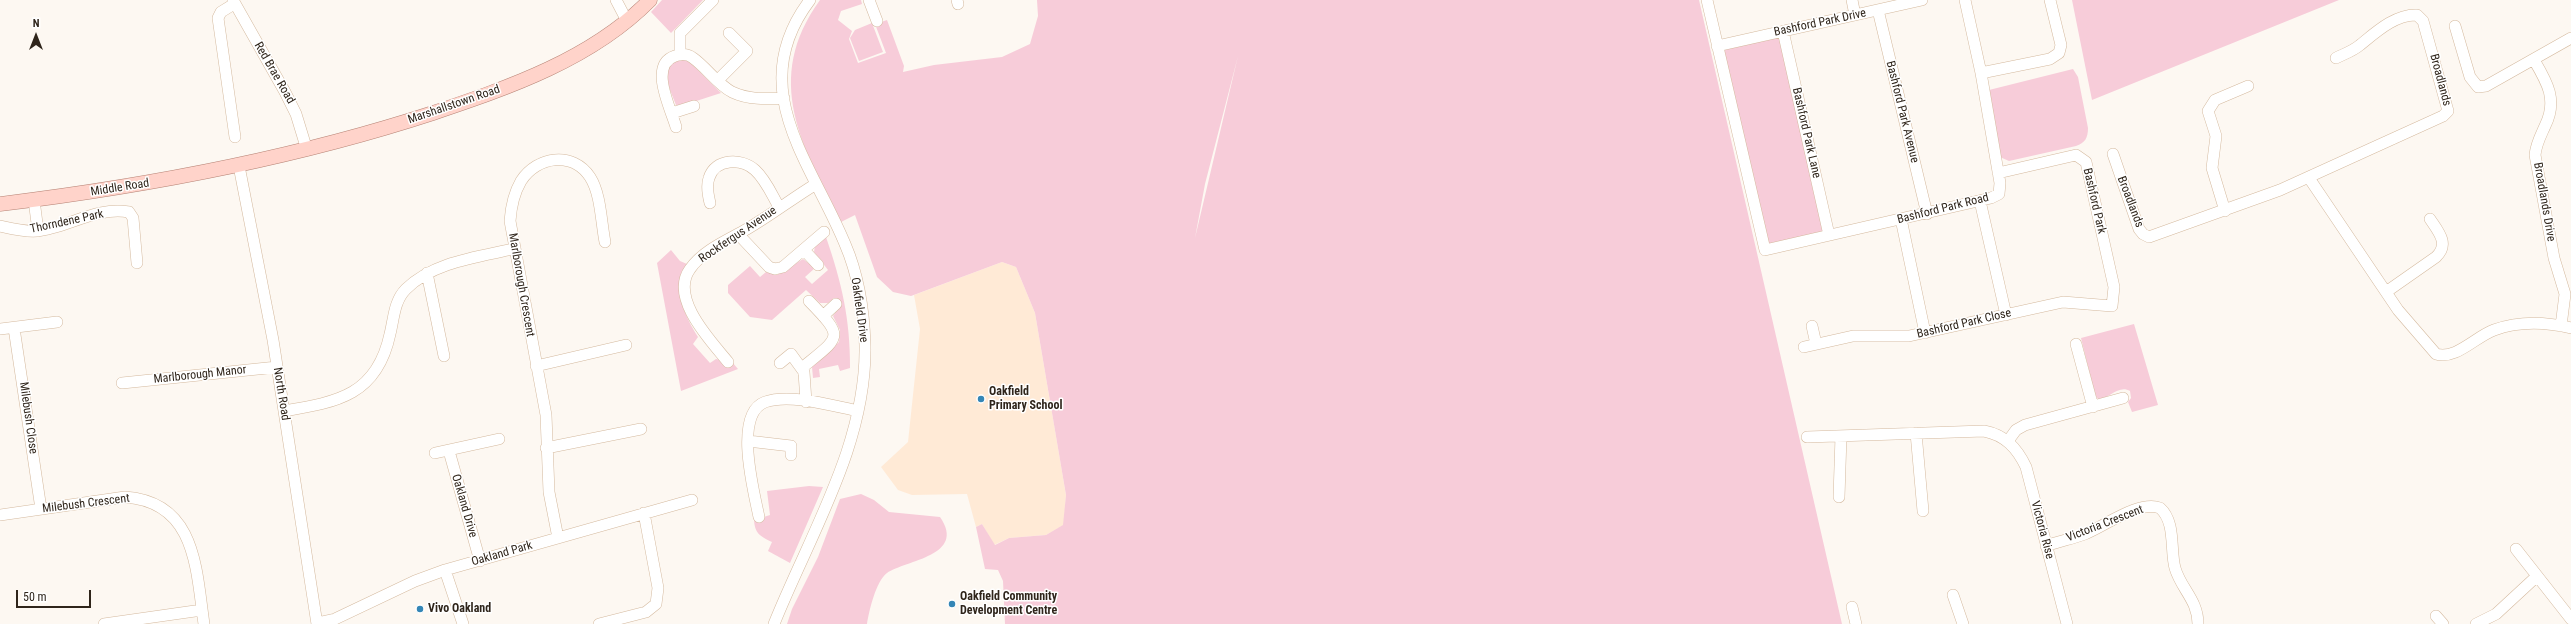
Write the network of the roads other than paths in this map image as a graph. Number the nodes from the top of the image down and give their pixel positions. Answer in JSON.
{"nodes":[{"id":1,"x":616,"y":0,"type":"edge"},
{"id":2,"x":650,"y":0,"type":"edge"},
{"id":3,"x":713,"y":0,"type":"edge"},
{"id":4,"x":810,"y":0,"type":"edge"},
{"id":5,"x":869,"y":0,"type":"edge"},
{"id":6,"x":1707,"y":0,"type":"edge"},
{"id":7,"x":1852,"y":0,"type":"edge"},
{"id":8,"x":1922,"y":0,"type":"edge"},
{"id":9,"x":1965,"y":0,"type":"edge"},
{"id":10,"x":2050,"y":0,"type":"edge"},
{"id":11,"x":234,"y":2,"type":"edge"},
{"id":12,"x":1878,"y":10,"type":"junction"},
{"id":13,"x":1855,"y":15,"type":"junction"},
{"id":14,"x":626,"y":21,"type":"junction"},
{"id":15,"x":877,"y":21,"type":"dead end"},
{"id":16,"x":2455,"y":26,"type":"dead end"},
{"id":17,"x":1783,"y":31,"type":"junction"},
{"id":18,"x":729,"y":33,"type":"dead end"},
{"id":19,"x":2571,"y":38,"type":"edge"},
{"id":20,"x":1717,"y":46,"type":"junction"},
{"id":21,"x":680,"y":55,"type":"junction"},
{"id":22,"x":2336,"y":58,"type":"dead end"},
{"id":23,"x":2534,"y":60,"type":"junction"},
{"id":24,"x":1981,"y":73,"type":"junction"},
{"id":25,"x":718,"y":80,"type":"junction"},
{"id":26,"x":2248,"y":86,"type":"dead end"},
{"id":27,"x":784,"y":98,"type":"junction"},
{"id":28,"x":694,"y":106,"type":"dead end"},
{"id":29,"x":672,"y":114,"type":"junction"},
{"id":30,"x":676,"y":127,"type":"dead end"},
{"id":31,"x":235,"y":137,"type":"dead end"},
{"id":32,"x":307,"y":150,"type":"junction"},
{"id":33,"x":2113,"y":154,"type":"dead end"},
{"id":34,"x":240,"y":166,"type":"junction"},
{"id":35,"x":1998,"y":173,"type":"junction"},
{"id":36,"x":2309,"y":178,"type":"junction"},
{"id":37,"x":816,"y":184,"type":"junction"},
{"id":38,"x":34,"y":200,"type":"junction"},
{"id":39,"x":1980,"y":201,"type":"junction"},
{"id":40,"x":710,"y":203,"type":"dead end"},
{"id":41,"x":0,"y":204,"type":"edge"},
{"id":42,"x":779,"y":207,"type":"junction"},
{"id":43,"x":2225,"y":211,"type":"junction"},
{"id":44,"x":1926,"y":214,"type":"junction"},
{"id":45,"x":1901,"y":219,"type":"junction"},
{"id":46,"x":2430,"y":219,"type":"dead end"},
{"id":47,"x":0,"y":226,"type":"edge"},
{"id":48,"x":38,"y":231,"type":"junction"},
{"id":49,"x":824,"y":232,"type":"dead end"},
{"id":50,"x":738,"y":234,"type":"junction"},
{"id":51,"x":1829,"y":235,"type":"junction"},
{"id":52,"x":605,"y":242,"type":"dead end"},
{"id":53,"x":513,"y":249,"type":"junction"},
{"id":54,"x":804,"y":250,"type":"junction"},
{"id":55,"x":137,"y":263,"type":"dead end"},
{"id":56,"x":818,"y":265,"type":"dead end"},
{"id":57,"x":427,"y":274,"type":"junction"},
{"id":58,"x":2386,"y":292,"type":"junction"},
{"id":59,"x":809,"y":301,"type":"dead end"},
{"id":60,"x":836,"y":304,"type":"dead end"},
{"id":61,"x":2112,"y":306,"type":"joint"},
{"id":62,"x":2006,"y":315,"type":"junction"},
{"id":63,"x":823,"y":316,"type":"junction"},
{"id":64,"x":57,"y":322,"type":"dead end"},
{"id":65,"x":1812,"y":326,"type":"dead end"},
{"id":66,"x":2566,"y":327,"type":"edge"},
{"id":67,"x":14,"y":328,"type":"junction"},
{"id":68,"x":0,"y":329,"type":"edge"},
{"id":69,"x":1925,"y":333,"type":"junction"},
{"id":70,"x":1816,"y":344,"type":"junction"},
{"id":71,"x":2076,"y":344,"type":"dead end"},
{"id":72,"x":626,"y":345,"type":"dead end"},
{"id":73,"x":1804,"y":348,"type":"dead end"},
{"id":74,"x":444,"y":356,"type":"dead end"},
{"id":75,"x":728,"y":362,"type":"dead end"},
{"id":76,"x":780,"y":363,"type":"dead end"},
{"id":77,"x":536,"y":366,"type":"junction"},
{"id":78,"x":277,"y":367,"type":"junction"},
{"id":79,"x":803,"y":367,"type":"junction"},
{"id":80,"x":122,"y":384,"type":"dead end"},
{"id":81,"x":2123,"y":398,"type":"dead end"},
{"id":82,"x":806,"y":402,"type":"junction"},
{"id":83,"x":2093,"y":407,"type":"junction"},
{"id":84,"x":284,"y":411,"type":"junction"},
{"id":85,"x":858,"y":411,"type":"junction"},
{"id":86,"x":641,"y":429,"type":"dead end"},
{"id":87,"x":1916,"y":433,"type":"junction"},
{"id":88,"x":1841,"y":436,"type":"junction"},
{"id":89,"x":1807,"y":437,"type":"dead end"},
{"id":90,"x":499,"y":439,"type":"dead end"},
{"id":91,"x":748,"y":441,"type":"junction"},
{"id":92,"x":2008,"y":441,"type":"junction"},
{"id":93,"x":791,"y":446,"type":"dead end"},
{"id":94,"x":546,"y":448,"type":"junction"},
{"id":95,"x":449,"y":451,"type":"junction"},
{"id":96,"x":435,"y":453,"type":"dead end"},
{"id":97,"x":1839,"y":497,"type":"dead end"},
{"id":98,"x":692,"y":500,"type":"dead end"},
{"id":99,"x":41,"y":509,"type":"junction"},
{"id":100,"x":1923,"y":511,"type":"dead end"},
{"id":101,"x":644,"y":513,"type":"junction"},
{"id":102,"x":0,"y":515,"type":"edge"},
{"id":103,"x":759,"y":516,"type":"dead end"},
{"id":104,"x":558,"y":538,"type":"junction"},
{"id":105,"x":2046,"y":546,"type":"junction"},
{"id":106,"x":2516,"y":549,"type":"dead end"},
{"id":107,"x":480,"y":561,"type":"junction"},
{"id":108,"x":445,"y":570,"type":"junction"},
{"id":109,"x":2536,"y":577,"type":"junction"},
{"id":110,"x":1953,"y":595,"type":"dead end"},
{"id":111,"x":1852,"y":607,"type":"dead end"},
{"id":112,"x":202,"y":610,"type":"junction"},
{"id":113,"x":2571,"y":619,"type":"edge"},
{"id":114,"x":104,"y":624,"type":"edge"},
{"id":115,"x":204,"y":624,"type":"edge"},
{"id":116,"x":317,"y":624,"type":"edge"},
{"id":117,"x":463,"y":624,"type":"edge"},
{"id":118,"x":599,"y":624,"type":"edge"},
{"id":119,"x":774,"y":624,"type":"edge"},
{"id":120,"x":1856,"y":624,"type":"edge"},
{"id":121,"x":1963,"y":624,"type":"edge"},
{"id":122,"x":2067,"y":624,"type":"edge"},
{"id":123,"x":2198,"y":624,"type":"edge"},
{"id":124,"x":2476,"y":624,"type":"edge"}],
"edges":[{"from":1,"to":14,"type":"street"},
{"from":2,"to":14,"type":"main road","name":"Marshallstown Road"},
{"from":3,"to":21,"type":"street"},
{"from":4,"to":27,"type":"street","name":"Oakfield Drive"},
{"from":5,"to":15,"type":"street"},
{"from":6,"to":20,"type":"street"},
{"from":7,"to":13,"type":"street"},
{"from":8,"to":12,"type":"street","name":"Bashford Park Drive"},
{"from":9,"to":24,"type":"street","name":"Bashford Park Road"},
{"from":10,"to":24,"type":"street"},
{"from":11,"to":31,"type":"street"},
{"from":11,"to":32,"type":"street","name":"Red Brae Road"},
{"from":12,"to":13,"type":"street","name":"Bashford Park Drive"},
{"from":12,"to":44,"type":"street","name":"Bashford Park Avenue"},
{"from":13,"to":17,"type":"street","name":"Bashford Park Drive"},
{"from":14,"to":32,"type":"main road","name":"Marshallstown Road"},
{"from":16,"to":23,"type":"street"},
{"from":17,"to":20,"type":"street","name":"Bashford Park Drive"},
{"from":17,"to":51,"type":"street","name":"Bashford Park Lane"},
{"from":18,"to":25,"type":"street"},
{"from":19,"to":23,"type":"street"},
{"from":20,"to":51,"type":"street","name":"Bashford Park Road"},
{"from":21,"to":25,"type":"street"},
{"from":21,"to":29,"type":"street"},
{"from":22,"to":36,"type":"street","name":"Broadlands"},
{"from":23,"to":66,"type":"street","name":"Broadlands Drive"},
{"from":24,"to":35,"type":"street","name":"Bashford Park Road"},
{"from":25,"to":27,"type":"street"},
{"from":26,"to":43,"type":"street"},
{"from":27,"to":37,"type":"street","name":"Oakfield Drive"},
{"from":28,"to":29,"type":"street"},
{"from":29,"to":30,"type":"street"},
{"from":32,"to":34,"type":"main road","name":"Marshallstown Road"},
{"from":33,"to":43,"type":"street","name":"Broadlands"},
{"from":34,"to":38,"type":"main road","name":"Middle Road"},
{"from":34,"to":78,"type":"street","name":"North Road"},
{"from":35,"to":39,"type":"street","name":"Bashford Park Road"},
{"from":35,"to":61,"type":"street","name":"Bashford Park"},
{"from":36,"to":43,"type":"street","name":"Broadlands"},
{"from":36,"to":58,"type":"street"},
{"from":37,"to":42,"type":"street","name":"Rockfergus Avenue"},
{"from":37,"to":85,"type":"street","name":"Oakfield Drive"},
{"from":38,"to":41,"type":"main road","name":"Middle Road"},
{"from":38,"to":48,"type":"street"},
{"from":39,"to":44,"type":"street","name":"Bashford Park Road"},
{"from":39,"to":62,"type":"street"},
{"from":40,"to":42,"type":"street"},
{"from":42,"to":50,"type":"street","name":"Rockfergus Avenue"},
{"from":44,"to":45,"type":"street","name":"Bashford Park Road"},
{"from":45,"to":51,"type":"street","name":"Bashford Park Road"},
{"from":45,"to":69,"type":"street"},
{"from":46,"to":58,"type":"street"},
{"from":47,"to":48,"type":"street","name":"Thorndene Park"},
{"from":48,"to":55,"type":"street","name":"Thorndene Park"},
{"from":49,"to":54,"type":"street"},
{"from":50,"to":54,"type":"street"},
{"from":50,"to":75,"type":"street","name":"Rockfergus Avenue"},
{"from":52,"to":53,"type":"street","name":"Marlborough Crescent"},
{"from":53,"to":57,"type":"street"},
{"from":53,"to":77,"type":"street","name":"Marlborough Crescent"},
{"from":54,"to":56,"type":"street"},
{"from":57,"to":74,"type":"street"},
{"from":57,"to":84,"type":"street"},
{"from":58,"to":66,"type":"street"},
{"from":59,"to":63,"type":"street"},
{"from":60,"to":63,"type":"street"},
{"from":61,"to":62,"type":"street","name":"Bashford Park Close"},
{"from":62,"to":69,"type":"street","name":"Bashford Park Close"},
{"from":63,"to":79,"type":"street"},
{"from":64,"to":67,"type":"street"},
{"from":65,"to":70,"type":"street"},
{"from":67,"to":68,"type":"street"},
{"from":67,"to":99,"type":"street","name":"Milebush Close"},
{"from":69,"to":70,"type":"street","name":"Bashford Park Close"},
{"from":70,"to":73,"type":"street","name":"Bashford Park Close"},
{"from":71,"to":83,"type":"street"},
{"from":72,"to":77,"type":"street"},
{"from":76,"to":79,"type":"street"},
{"from":77,"to":94,"type":"street","name":"Marlborough Crescent"},
{"from":78,"to":80,"type":"street","name":"Marlborough Manor"},
{"from":78,"to":84,"type":"street","name":"North Road"},
{"from":79,"to":82,"type":"street"},
{"from":81,"to":83,"type":"street"},
{"from":82,"to":85,"type":"street"},
{"from":82,"to":91,"type":"street"},
{"from":83,"to":92,"type":"street"},
{"from":84,"to":116,"type":"street","name":"North Road"},
{"from":85,"to":119,"type":"street","name":"Oakfield Drive"},
{"from":86,"to":94,"type":"street"},
{"from":87,"to":88,"type":"street","name":"Victoria Rise"},
{"from":87,"to":92,"type":"street","name":"Victoria Rise"},
{"from":87,"to":100,"type":"street"},
{"from":88,"to":89,"type":"street","name":"Victoria Rise"},
{"from":88,"to":97,"type":"street"},
{"from":90,"to":95,"type":"street"},
{"from":91,"to":93,"type":"street"},
{"from":91,"to":103,"type":"street"},
{"from":92,"to":105,"type":"street","name":"Victoria Rise"},
{"from":94,"to":104,"type":"street","name":"Marlborough Crescent"},
{"from":95,"to":96,"type":"street"},
{"from":95,"to":107,"type":"street","name":"Oakland Drive"},
{"from":98,"to":101,"type":"street","name":"Oakland Park"},
{"from":99,"to":102,"type":"street","name":"Milebush Crescent"},
{"from":99,"to":112,"type":"street","name":"Milebush Crescent"},
{"from":101,"to":104,"type":"street","name":"Oakland Park"},
{"from":101,"to":118,"type":"street"},
{"from":104,"to":107,"type":"street","name":"Oakland Park"},
{"from":105,"to":122,"type":"street","name":"Victoria Rise"},
{"from":105,"to":123,"type":"street","name":"Victoria Crescent"},
{"from":106,"to":109,"type":"street"},
{"from":107,"to":108,"type":"street","name":"Oakland Park"},
{"from":108,"to":116,"type":"street","name":"Oakland Park"},
{"from":108,"to":117,"type":"street"},
{"from":109,"to":113,"type":"street"},
{"from":109,"to":124,"type":"street"},
{"from":110,"to":121,"type":"street"},
{"from":111,"to":120,"type":"street"},
{"from":112,"to":114,"type":"street"},
{"from":112,"to":115,"type":"street","name":"Milebush Crescent"}]}
